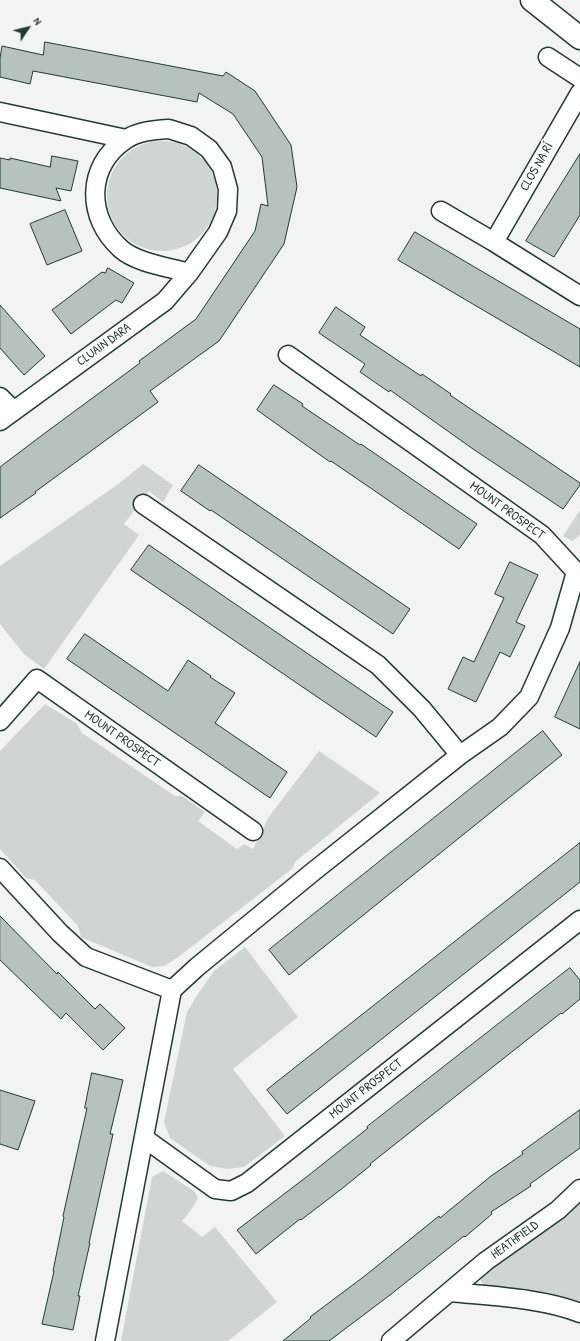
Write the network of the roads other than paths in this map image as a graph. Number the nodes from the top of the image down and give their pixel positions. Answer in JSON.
{"nodes":[{"id":1,"x":532,"y":0,"type":"edge"},
{"id":2,"x":580,"y":38,"type":"edge"},
{"id":3,"x":548,"y":57,"type":"dead end"},
{"id":4,"x":580,"y":78,"type":"edge"},
{"id":5,"x":580,"y":92,"type":"edge"},
{"id":6,"x":0,"y":112,"type":"edge"},
{"id":7,"x":126,"y":139,"type":"junction"},
{"id":8,"x":441,"y":211,"type":"dead end"},
{"id":9,"x":494,"y":242,"type":"junction"},
{"id":10,"x":189,"y":273,"type":"junction"},
{"id":11,"x":580,"y":296,"type":"edge"},
{"id":12,"x":288,"y":355,"type":"dead end"},
{"id":13,"x":0,"y":397,"type":"edge"},
{"id":14,"x":7,"y":416,"type":"edge"},
{"id":15,"x":143,"y":504,"type":"dead end"},
{"id":16,"x":0,"y":721,"type":"edge"},
{"id":17,"x":460,"y":755,"type":"junction"},
{"id":18,"x":253,"y":831,"type":"dead end"},
{"id":19,"x":0,"y":868,"type":"edge"},
{"id":20,"x":580,"y":920,"type":"edge"},
{"id":21,"x":172,"y":990,"type":"junction"},
{"id":22,"x":144,"y":1138,"type":"junction"},
{"id":23,"x":580,"y":1189,"type":"edge"},
{"id":24,"x":450,"y":1292,"type":"junction"},
{"id":25,"x":580,"y":1313,"type":"edge"},
{"id":26,"x":105,"y":1341,"type":"edge"},
{"id":27,"x":391,"y":1341,"type":"edge"}],
"edges":[{"from":1,"to":2,"type":"street"},
{"from":3,"to":4,"type":"street"},
{"from":5,"to":9,"type":"street","name":"CLOS NA RÍ"},
{"from":6,"to":7,"type":"street"},
{"from":7,"to":10,"type":"street","name":"CLUAIN DARA"},
{"from":7,"to":10,"type":"street","name":"CLUAIN DARA"},
{"from":8,"to":9,"type":"street"},
{"from":9,"to":11,"type":"street"},
{"from":10,"to":14,"type":"street","name":"CLUAIN DARA"},
{"from":12,"to":17,"type":"street","name":"MOUNT PROSPECT"},
{"from":13,"to":14,"type":"street","name":"CLUAIN DARA"},
{"from":15,"to":17,"type":"street"},
{"from":16,"to":18,"type":"street","name":"MOUNT PROSPECT"},
{"from":17,"to":21,"type":"street","name":"MOUNT PROSPECT"},
{"from":19,"to":21,"type":"street"},
{"from":20,"to":22,"type":"street","name":"MOUNT PROSPECT"},
{"from":21,"to":22,"type":"street"},
{"from":22,"to":26,"type":"street"},
{"from":23,"to":24,"type":"street","name":"HEATHFIELD"},
{"from":24,"to":25,"type":"street"},
{"from":24,"to":27,"type":"street","name":"HEATHFIELD"}]}
